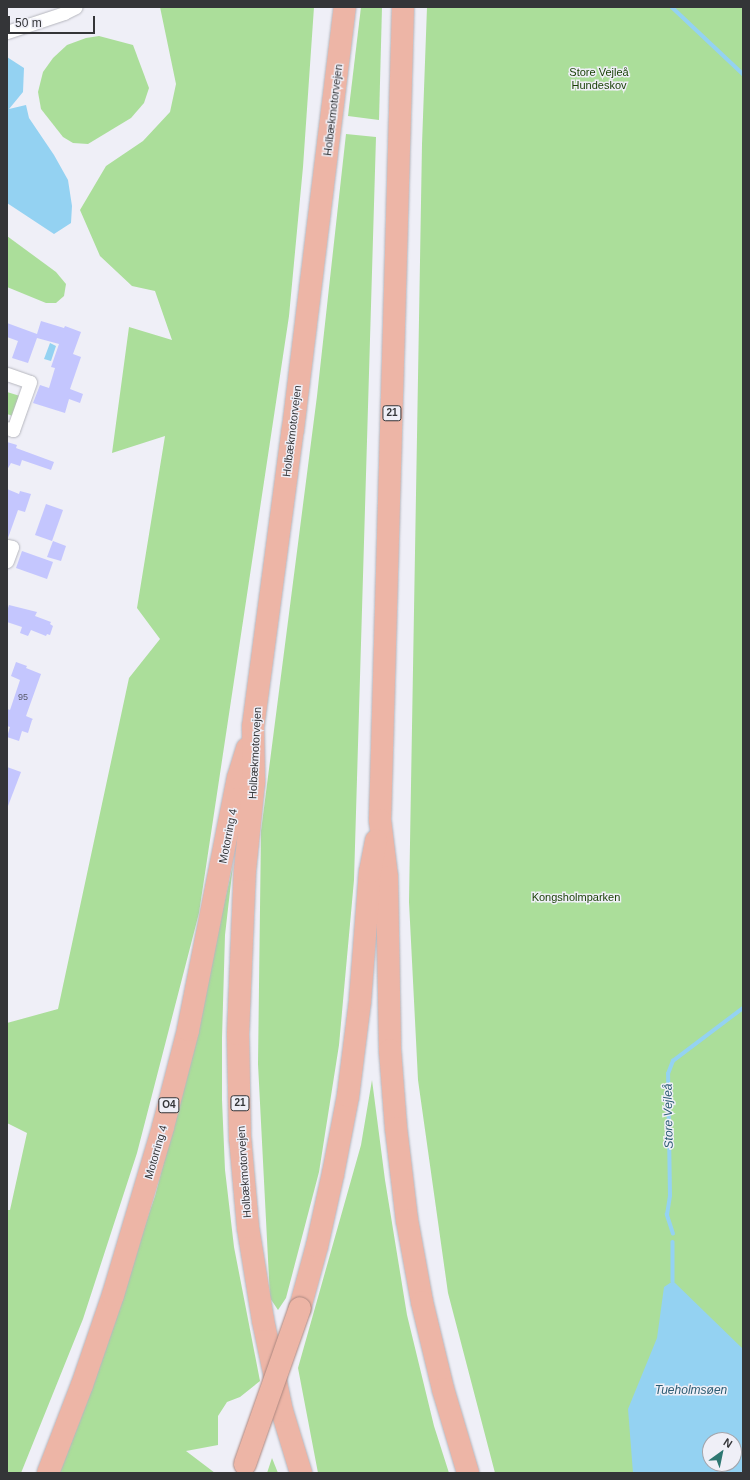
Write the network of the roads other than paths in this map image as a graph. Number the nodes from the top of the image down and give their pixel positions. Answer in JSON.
{"nodes":[{"id":1,"x":76,"y":7,"type":"edge"},
{"id":2,"x":345,"y":7,"type":"edge"},
{"id":3,"x":403,"y":7,"type":"edge"},
{"id":4,"x":7,"y":32,"type":"edge"},
{"id":5,"x":7,"y":374,"type":"edge"},
{"id":6,"x":7,"y":428,"type":"edge"},
{"id":7,"x":7,"y":546,"type":"edge"},
{"id":8,"x":7,"y":561,"type":"edge"},
{"id":9,"x":253,"y":727,"type":"junction"},
{"id":10,"x":380,"y":820,"type":"junction"},
{"id":11,"x":243,"y":1468,"type":"edge"},
{"id":12,"x":48,"y":1473,"type":"edge"},
{"id":13,"x":301,"y":1473,"type":"edge"},
{"id":14,"x":468,"y":1473,"type":"edge"}],
"edges":[{"from":1,"to":4,"type":"street"},
{"from":2,"to":9,"type":"highway","name":"Holbækmotorvejen","number":"21"},
{"from":3,"to":10,"type":"highway","number":"21"},
{"from":5,"to":6,"type":"street"},
{"from":7,"to":8,"type":"street"},
{"from":9,"to":12,"type":"highway","name":"Motorring 4","number":"O4"},
{"from":9,"to":13,"type":"highway","name":"Holbækmotorvejen","number":"21"},
{"from":10,"to":11,"type":"highway","bridge":true},
{"from":10,"to":14,"type":"highway","number":"21"}]}
